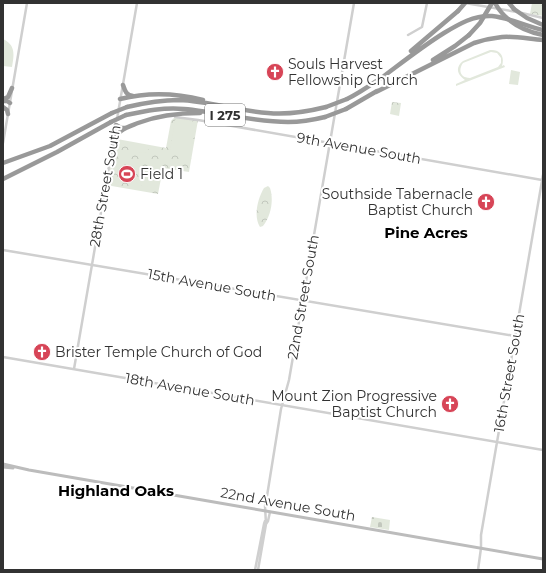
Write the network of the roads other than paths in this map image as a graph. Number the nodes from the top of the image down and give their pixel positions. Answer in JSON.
{"nodes":[{"id":1,"x":27,"y":3,"type":"edge"},
{"id":2,"x":137,"y":3,"type":"edge"},
{"id":3,"x":354,"y":3,"type":"edge"},
{"id":4,"x":427,"y":3,"type":"edge"},
{"id":5,"x":464,"y":3,"type":"edge"},
{"id":6,"x":494,"y":3,"type":"edge"},
{"id":7,"x":509,"y":3,"type":"edge"},
{"id":8,"x":542,"y":17,"type":"edge"},
{"id":9,"x":543,"y":25,"type":"edge"},
{"id":10,"x":543,"y":30,"type":"edge"},
{"id":11,"x":408,"y":35,"type":"dead end"},
{"id":12,"x":542,"y":38,"type":"edge"},
{"id":13,"x":123,"y":85,"type":"junction"},
{"id":14,"x":372,"y":85,"type":"junction"},
{"id":15,"x":12,"y":88,"type":"junction"},
{"id":16,"x":376,"y":92,"type":"junction"},
{"id":17,"x":134,"y":96,"type":"junction"},
{"id":18,"x":120,"y":99,"type":"junction"},
{"id":19,"x":3,"y":103,"type":"edge"},
{"id":20,"x":10,"y":103,"type":"junction"},
{"id":21,"x":228,"y":107,"type":"junction"},
{"id":22,"x":8,"y":114,"type":"junction"},
{"id":23,"x":220,"y":114,"type":"junction"},
{"id":24,"x":175,"y":117,"type":"dead end"},
{"id":25,"x":116,"y":125,"type":"junction"},
{"id":26,"x":127,"y":128,"type":"junction"},
{"id":27,"x":3,"y":143,"type":"edge"},
{"id":28,"x":330,"y":143,"type":"junction"},
{"id":29,"x":113,"y":144,"type":"junction"},
{"id":30,"x":3,"y":163,"type":"edge"},
{"id":31,"x":543,"y":175,"type":"edge"},
{"id":32,"x":4,"y":178,"type":"edge"},
{"id":33,"x":542,"y":180,"type":"edge"},
{"id":34,"x":3,"y":250,"type":"edge"},
{"id":35,"x":92,"y":265,"type":"junction"},
{"id":36,"x":303,"y":300,"type":"junction"},
{"id":37,"x":515,"y":336,"type":"junction"},
{"id":38,"x":3,"y":357,"type":"edge"},
{"id":39,"x":74,"y":369,"type":"junction"},
{"id":40,"x":283,"y":405,"type":"junction"},
{"id":41,"x":497,"y":442,"type":"junction"},
{"id":42,"x":543,"y":450,"type":"edge"},
{"id":43,"x":3,"y":464,"type":"edge"},
{"id":44,"x":3,"y":467,"type":"edge"},
{"id":45,"x":29,"y":470,"type":"junction"},
{"id":46,"x":265,"y":511,"type":"junction"},
{"id":47,"x":270,"y":512,"type":"junction"},
{"id":48,"x":265,"y":522,"type":"junction"},
{"id":49,"x":481,"y":548,"type":"junction"},
{"id":50,"x":543,"y":559,"type":"edge"},
{"id":51,"x":256,"y":570,"type":"edge"},
{"id":52,"x":478,"y":570,"type":"edge"}],
"edges":[{"from":1,"to":15,"type":"street"},
{"from":2,"to":13,"type":"street","name":"28th Street South"},
{"from":3,"to":28,"type":"street","name":"22nd Street South"},
{"from":4,"to":11,"type":"street"},
{"from":5,"to":8,"type":"street"},
{"from":5,"to":14,"type":"highway","number":"I 275","bridge":true},
{"from":6,"to":12,"type":"highway","bridge":true},
{"from":6,"to":16,"type":"highway","number":"I 275","bridge":true},
{"from":7,"to":9,"type":"highway","bridge":true},
{"from":10,"to":14,"type":"highway"},
{"from":12,"to":16,"type":"highway"},
{"from":13,"to":17,"type":"highway"},
{"from":13,"to":18,"type":"street","name":"28th Street South"},
{"from":14,"to":21,"type":"highway","number":"I 275","bridge":true},
{"from":15,"to":19,"type":"highway"},
{"from":15,"to":20,"type":"street"},
{"from":16,"to":23,"type":"highway","number":"I 275","bridge":true},
{"from":17,"to":18,"type":"highway"},
{"from":17,"to":21,"type":"highway"},
{"from":18,"to":25,"type":"street","name":"28th Street South"},
{"from":19,"to":20,"type":"highway"},
{"from":19,"to":22,"type":"highway"},
{"from":20,"to":22,"type":"street"},
{"from":21,"to":30,"type":"highway","number":"I 275","bridge":true},
{"from":22,"to":27,"type":"street"},
{"from":23,"to":26,"type":"highway"},
{"from":23,"to":32,"type":"highway","number":"I 275","bridge":true},
{"from":24,"to":28,"type":"street","name":"9th Avenue South"},
{"from":25,"to":26,"type":"highway"},
{"from":25,"to":29,"type":"street","name":"28th Street South"},
{"from":26,"to":29,"type":"highway"},
{"from":28,"to":33,"type":"street","name":"9th Avenue South"},
{"from":28,"to":36,"type":"street","name":"22nd Street South"},
{"from":29,"to":35,"type":"street","name":"28th Street South"},
{"from":31,"to":33,"type":"street","name":"16th Street South"},
{"from":33,"to":37,"type":"street","name":"16th Street South"},
{"from":34,"to":35,"type":"street","name":"15th Avenue South"},
{"from":35,"to":36,"type":"street","name":"15th Avenue South"},
{"from":35,"to":39,"type":"street","name":"28th Street South"},
{"from":36,"to":37,"type":"street","name":"15th Avenue South"},
{"from":36,"to":40,"type":"street","name":"22nd Street South"},
{"from":37,"to":41,"type":"street","name":"16th Street South"},
{"from":38,"to":39,"type":"street","name":"18th Avenue South"},
{"from":39,"to":40,"type":"street","name":"18th Avenue South"},
{"from":40,"to":41,"type":"street","name":"18th Avenue South"},
{"from":40,"to":46,"type":"street","name":"22nd Street South"},
{"from":41,"to":42,"type":"street","name":"18th Avenue South"},
{"from":41,"to":49,"type":"street","name":"16th Street South"},
{"from":43,"to":45,"type":"main road","name":"22nd Avenue South"},
{"from":44,"to":45,"type":"main road","name":"22nd Avenue South"},
{"from":45,"to":46,"type":"main road","name":"22nd Avenue South"},
{"from":46,"to":47,"type":"main road","name":"22nd Avenue South"},
{"from":46,"to":48,"type":"street","name":"22nd Street South"},
{"from":47,"to":48,"type":"street"},
{"from":47,"to":49,"type":"main road","name":"22nd Avenue South"},
{"from":48,"to":51,"type":"street","name":"22nd Street South"},
{"from":49,"to":50,"type":"main road","name":"22nd Avenue South"},
{"from":49,"to":52,"type":"street","name":"16th Street South"}]}
